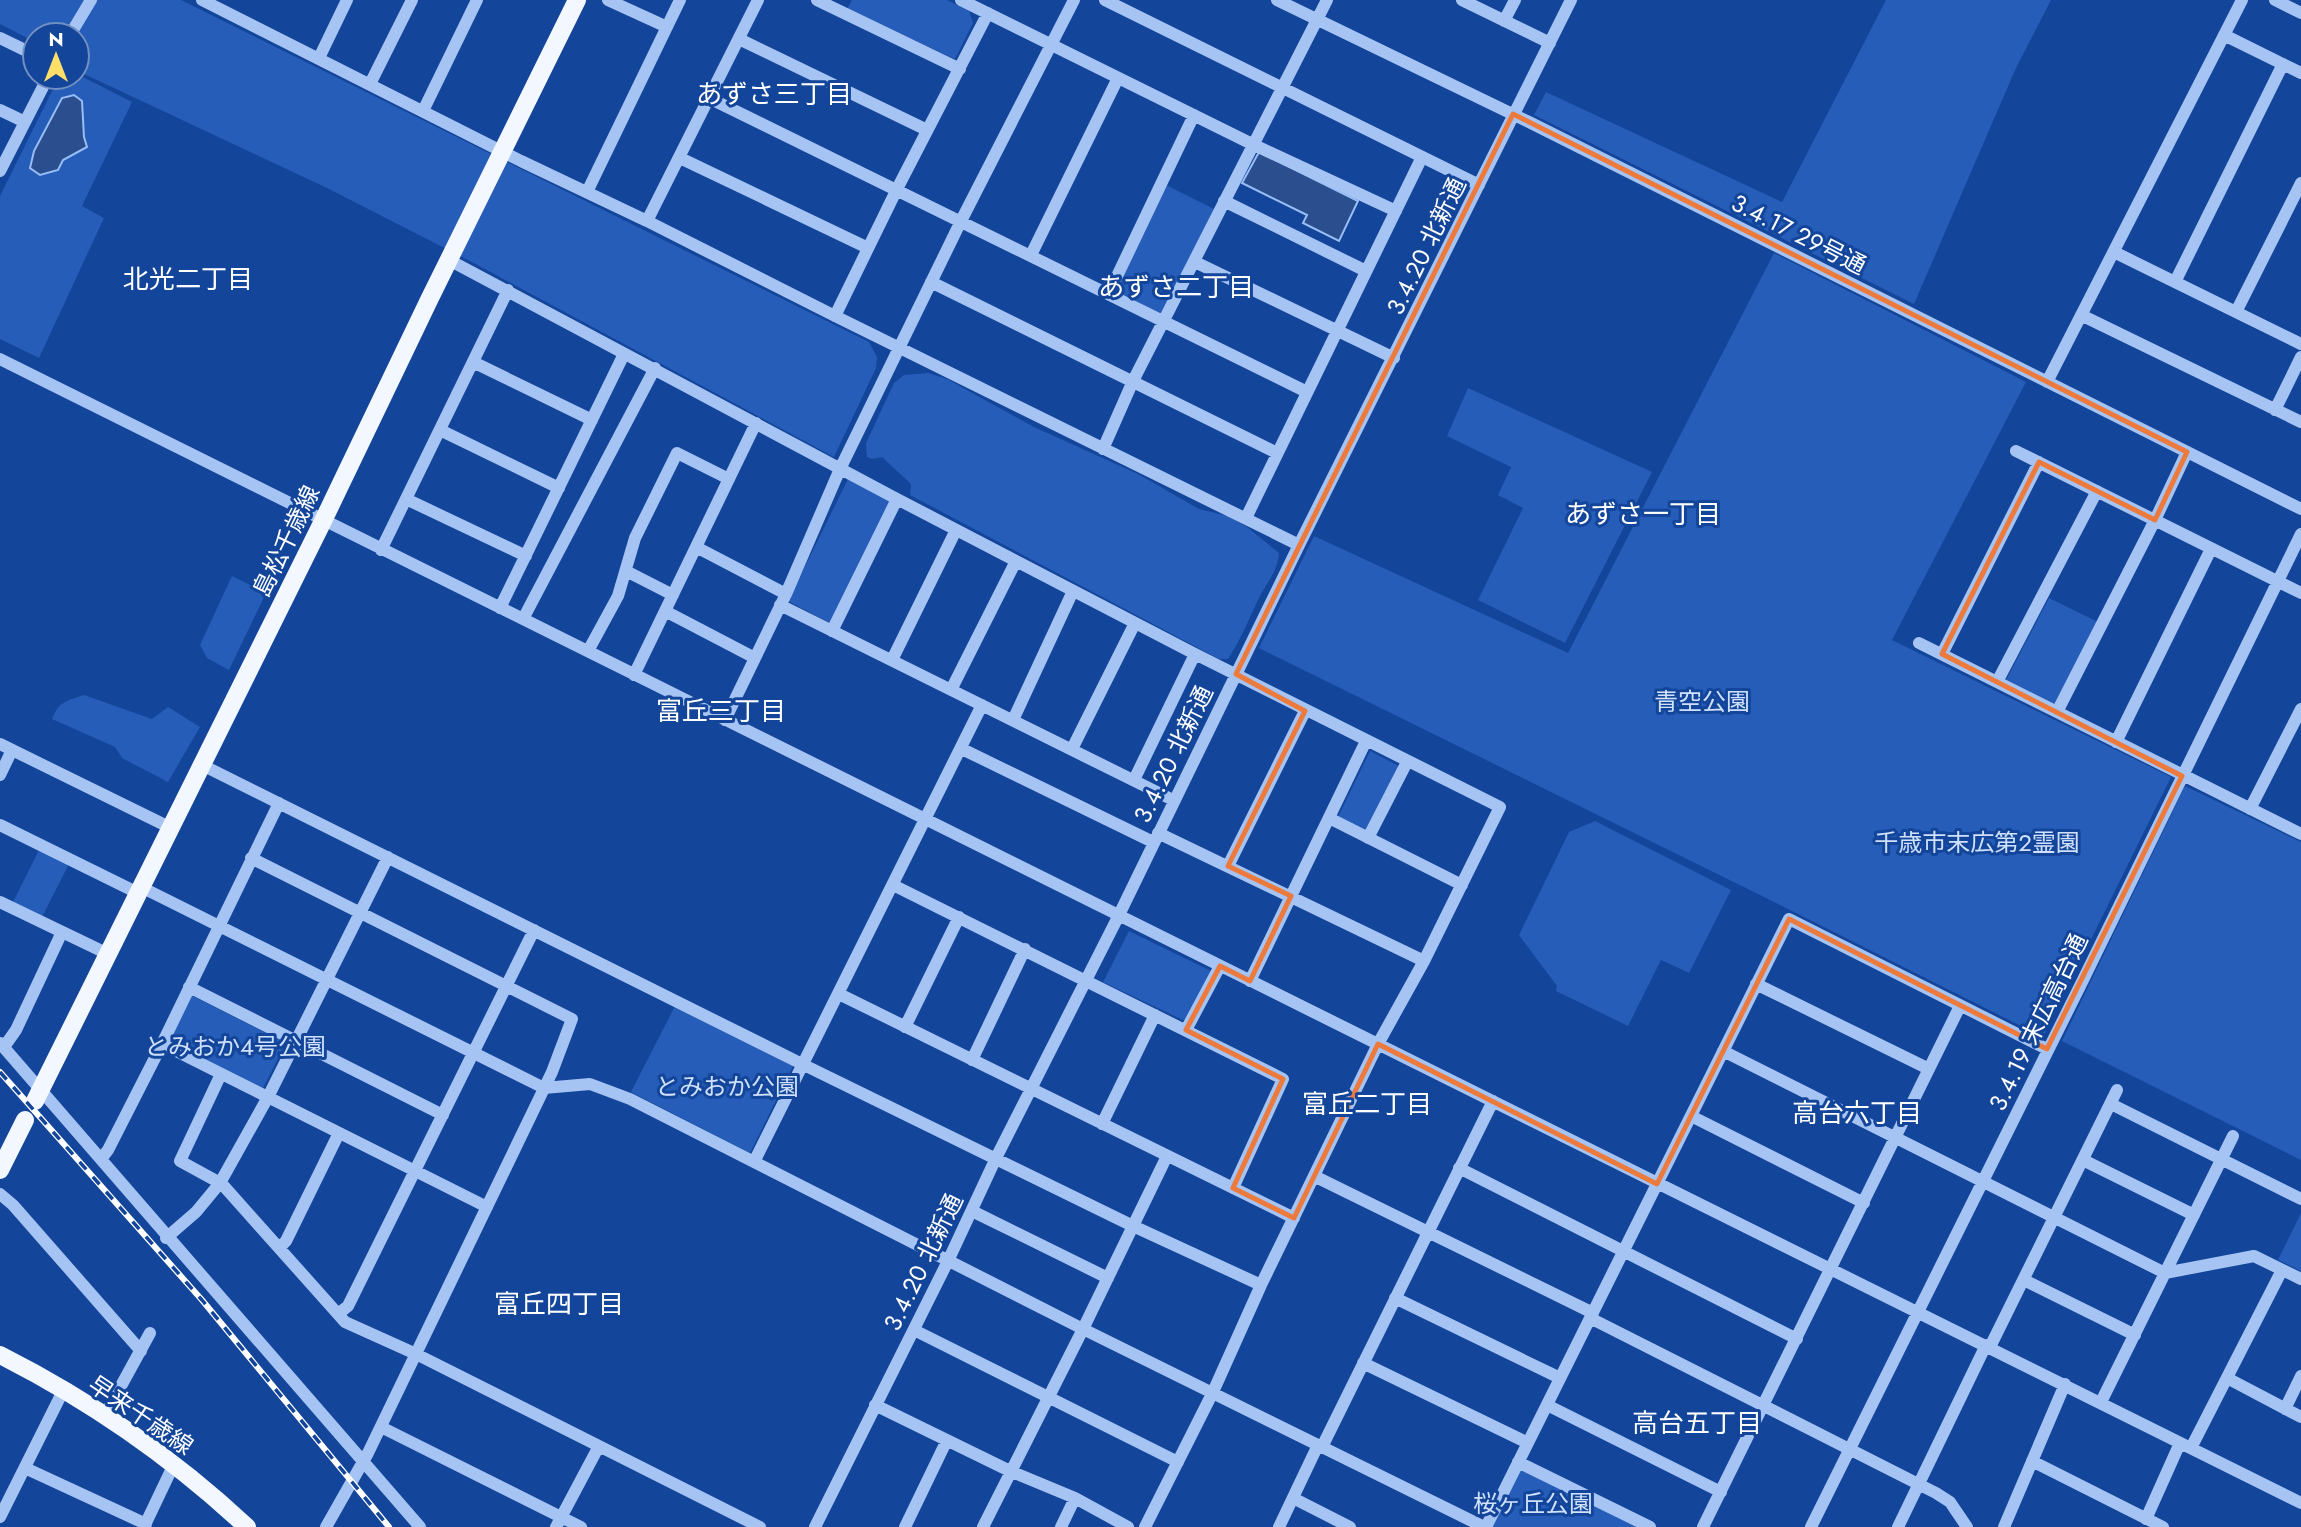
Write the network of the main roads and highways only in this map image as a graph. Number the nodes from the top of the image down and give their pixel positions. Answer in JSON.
{"nodes":[{"id":1,"x":578,"y":0,"type":"edge"},
{"id":2,"x":38,"y":1095,"type":"road end"},
{"id":3,"x":25,"y":1120,"type":"dead end"},
{"id":4,"x":2,"y":1159,"type":"edge"},
{"id":5,"x":0,"y":1355,"type":"edge"},
{"id":6,"x":247,"y":1527,"type":"edge"}],
"edges":[{"from":1,"to":2,"type":"main road","name":"島松千歳線"},
{"from":3,"to":4,"type":"main road"},
{"from":5,"to":6,"type":"main road","name":"早来千歳線"}]}
